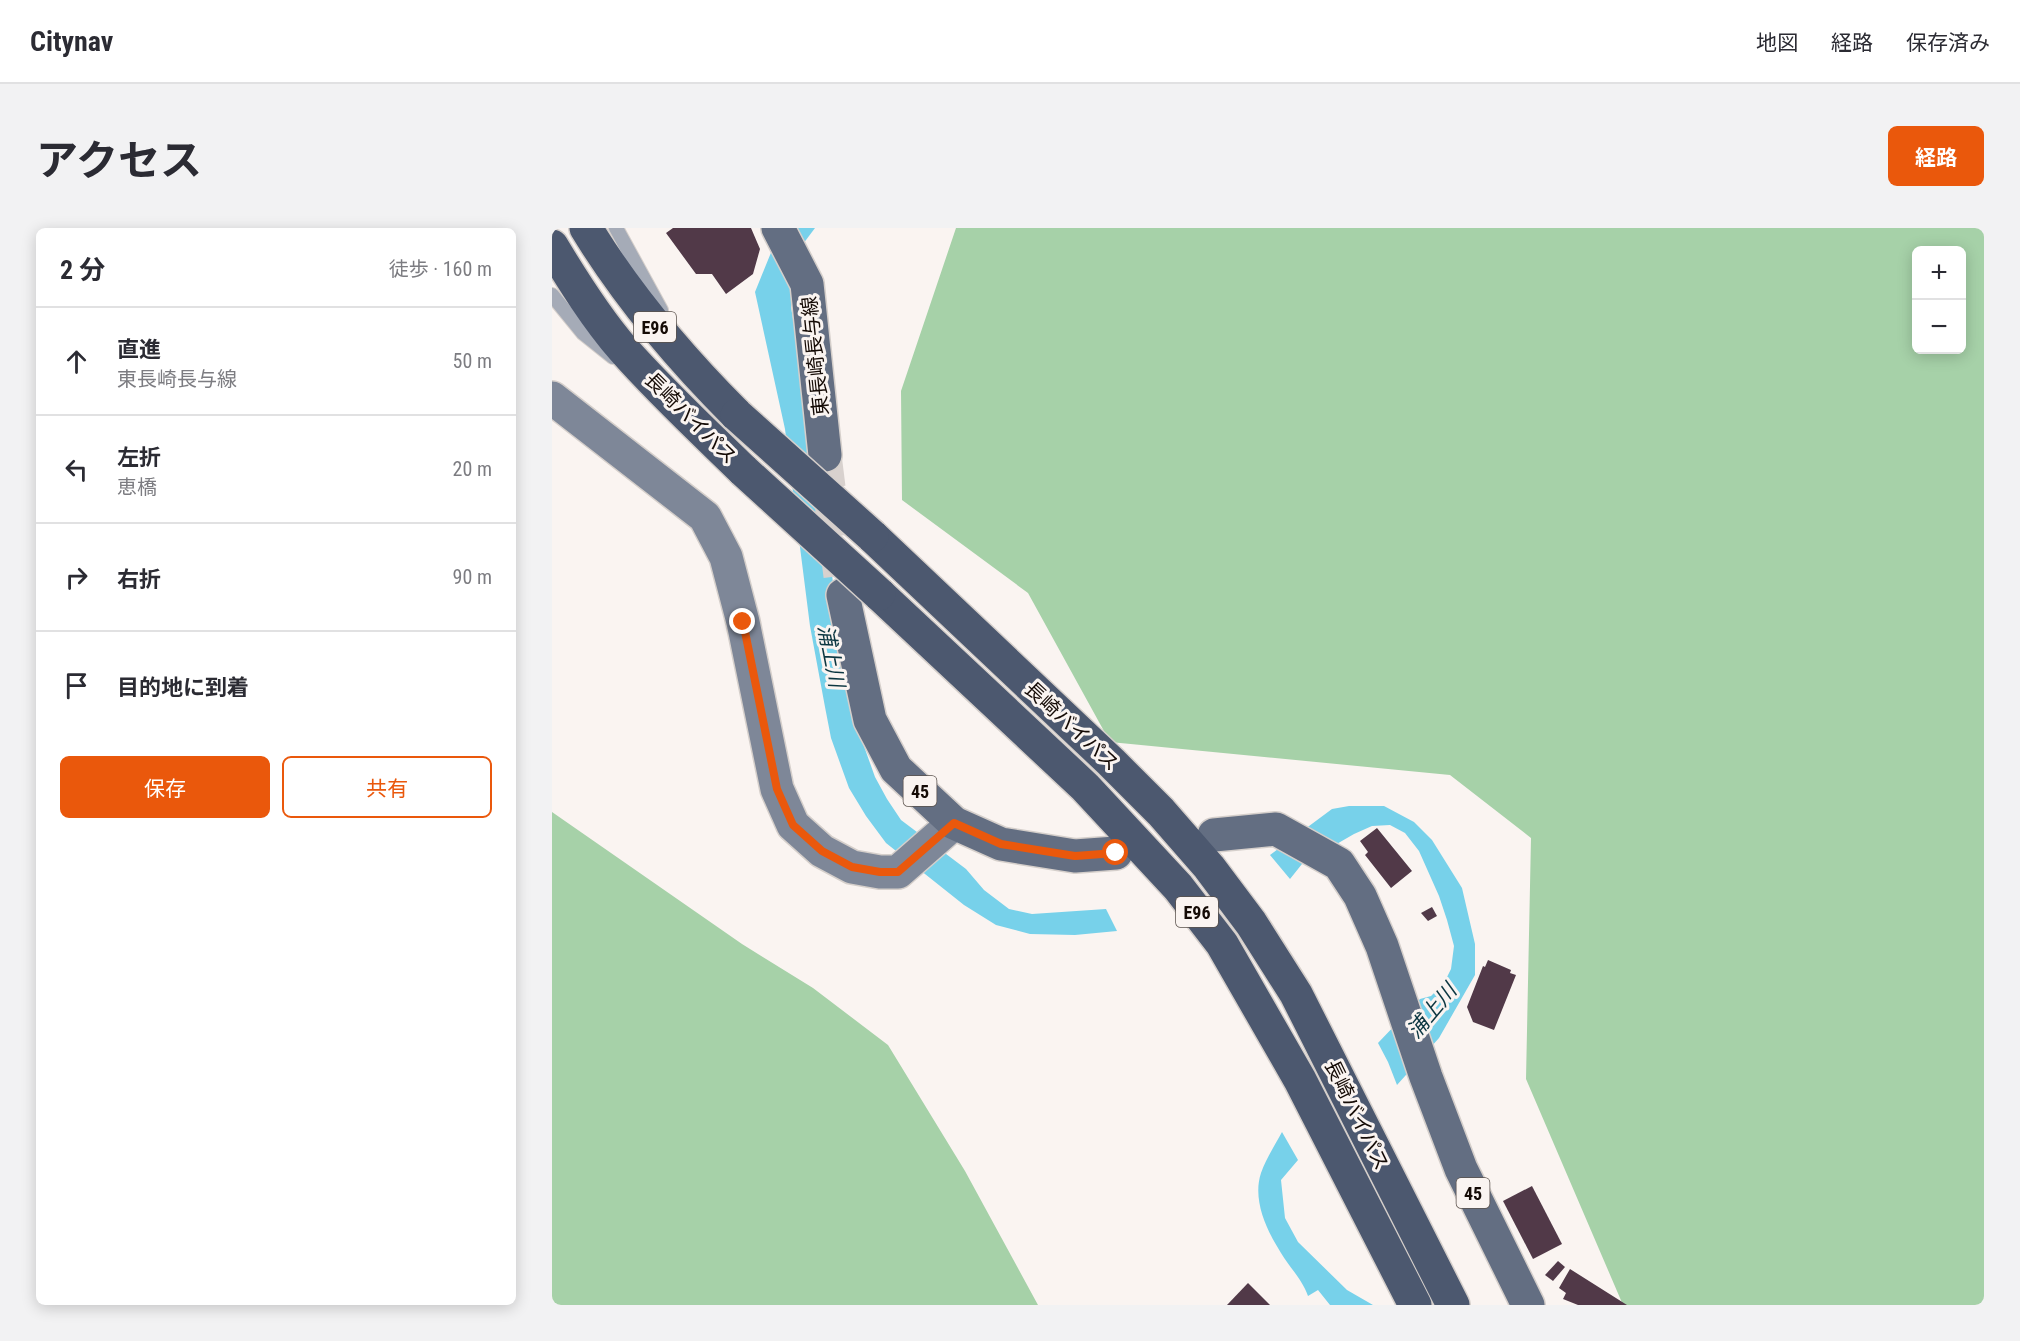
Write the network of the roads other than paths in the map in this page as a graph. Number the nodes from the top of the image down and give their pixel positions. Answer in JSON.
{"nodes":[{"id":1,"x":586,"y":228,"type":"edge"},
{"id":2,"x":615,"y":228,"type":"edge"},
{"id":3,"x":778,"y":228,"type":"edge"},
{"id":4,"x":552,"y":246,"type":"edge"},
{"id":5,"x":552,"y":295,"type":"edge"},
{"id":6,"x":560,"y":404,"type":"edge"},
{"id":7,"x":737,"y":415,"type":"junction"},
{"id":8,"x":687,"y":416,"type":"junction"},
{"id":9,"x":825,"y":455,"type":"tunnel mouth"},
{"id":10,"x":843,"y":595,"type":"tunnel mouth"},
{"id":11,"x":948,"y":829,"type":"junction"},
{"id":12,"x":1214,"y":835,"type":"dead end"},
{"id":13,"x":1116,"y":853,"type":"dead end"},
{"id":14,"x":1415,"y":1305,"type":"edge"},
{"id":15,"x":1453,"y":1305,"type":"edge"},
{"id":16,"x":1528,"y":1305,"type":"edge"}],
"edges":[{"from":1,"to":7,"type":"highway","name":"長崎バイパス","number":"E96"},
{"from":2,"to":7,"type":"lane"},
{"from":3,"to":9,"type":"main road","name":"東長崎長与線"},
{"from":4,"to":8,"type":"highway","name":"長崎バイパス","number":"E96"},
{"from":5,"to":8,"type":"lane"},
{"from":6,"to":11,"type":"street"},
{"from":7,"to":15,"type":"highway","name":"長崎バイパス","number":"E96","bridge":true},
{"from":8,"to":14,"type":"highway","name":"長崎バイパス","number":"E96","bridge":true},
{"from":10,"to":11,"type":"main road","number":"45"},
{"from":11,"to":13,"type":"main road","number":"45"},
{"from":12,"to":16,"type":"main road","number":"45"}]}
